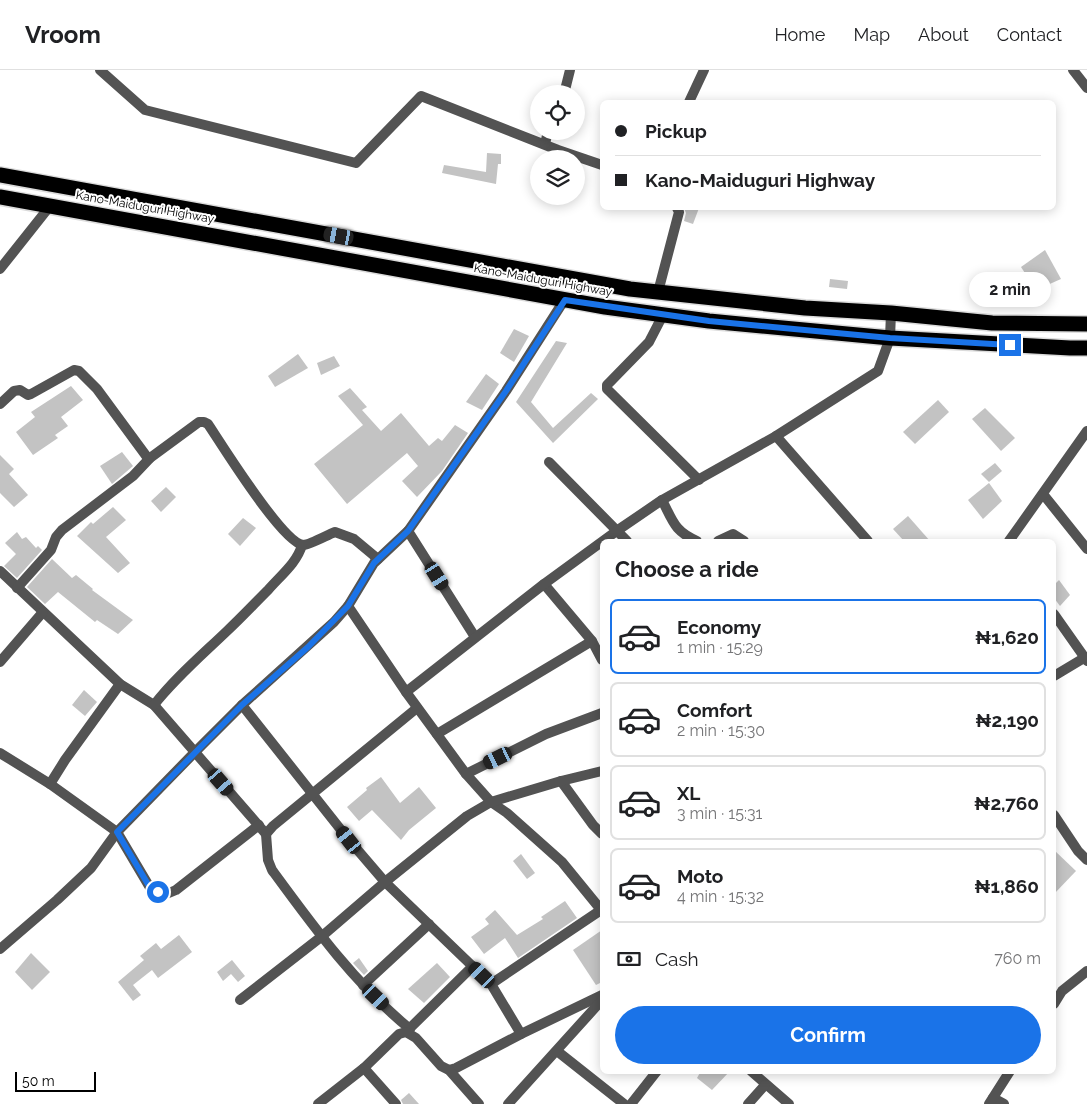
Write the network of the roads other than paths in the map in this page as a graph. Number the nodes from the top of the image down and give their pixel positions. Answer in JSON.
{"nodes":[{"id":1,"x":100,"y":70,"type":"edge"},
{"id":2,"x":570,"y":70,"type":"edge"},
{"id":3,"x":704,"y":70,"type":"edge"},
{"id":4,"x":1073,"y":70,"type":"edge"},
{"id":5,"x":566,"y":85,"type":"edge"},
{"id":6,"x":1087,"y":87,"type":"edge"},
{"id":7,"x":689,"y":100,"type":"edge"},
{"id":8,"x":546,"y":140,"type":"edge"},
{"id":9,"x":545,"y":144,"type":"junction"},
{"id":10,"x":600,"y":164,"type":"edge"},
{"id":11,"x":0,"y":175,"type":"edge"},
{"id":12,"x":0,"y":197,"type":"edge"},
{"id":13,"x":50,"y":206,"type":"junction"},
{"id":14,"x":678,"y":210,"type":"edge"},
{"id":15,"x":0,"y":269,"type":"edge"},
{"id":16,"x":658,"y":292,"type":"junction"},
{"id":17,"x":565,"y":300,"type":"junction"},
{"id":18,"x":664,"y":313,"type":"junction"},
{"id":19,"x":891,"y":313,"type":"junction"},
{"id":20,"x":1087,"y":324,"type":"edge"},
{"id":21,"x":890,"y":338,"type":"junction"},
{"id":22,"x":1087,"y":348,"type":"edge"},
{"id":23,"x":0,"y":404,"type":"edge"},
{"id":24,"x":1087,"y":431,"type":"edge"},
{"id":25,"x":776,"y":436,"type":"junction"},
{"id":26,"x":150,"y":458,"type":"junction"},
{"id":27,"x":549,"y":462,"type":"dead end"},
{"id":28,"x":699,"y":480,"type":"junction"},
{"id":29,"x":1043,"y":494,"type":"junction"},
{"id":30,"x":662,"y":500,"type":"junction"},
{"id":31,"x":618,"y":530,"type":"junction"},
{"id":32,"x":408,"y":531,"type":"junction"},
{"id":33,"x":606,"y":539,"type":"edge"},
{"id":34,"x":625,"y":539,"type":"edge"},
{"id":35,"x":692,"y":539,"type":"edge"},
{"id":36,"x":722,"y":539,"type":"edge"},
{"id":37,"x":741,"y":539,"type":"edge"},
{"id":38,"x":866,"y":539,"type":"edge"},
{"id":39,"x":1010,"y":539,"type":"edge"},
{"id":40,"x":600,"y":543,"type":"edge"},
{"id":41,"x":302,"y":544,"type":"junction"},
{"id":42,"x":1087,"y":549,"type":"edge"},
{"id":43,"x":378,"y":559,"type":"junction"},
{"id":44,"x":0,"y":571,"type":"edge"},
{"id":45,"x":544,"y":584,"type":"junction"},
{"id":46,"x":17,"y":588,"type":"junction"},
{"id":47,"x":348,"y":606,"type":"junction"},
{"id":48,"x":43,"y":612,"type":"junction"},
{"id":49,"x":1056,"y":617,"type":"edge"},
{"id":50,"x":475,"y":638,"type":"junction"},
{"id":51,"x":592,"y":641,"type":"junction"},
{"id":52,"x":600,"y":653,"type":"edge"},
{"id":53,"x":1086,"y":660,"type":"edge"},
{"id":54,"x":0,"y":662,"type":"edge"},
{"id":55,"x":1056,"y":675,"type":"edge"},
{"id":56,"x":120,"y":684,"type":"junction"},
{"id":57,"x":406,"y":692,"type":"junction"},
{"id":58,"x":154,"y":705,"type":"junction"},
{"id":59,"x":242,"y":705,"type":"junction"},
{"id":60,"x":417,"y":708,"type":"junction"},
{"id":61,"x":600,"y":714,"type":"edge"},
{"id":62,"x":437,"y":734,"type":"junction"},
{"id":63,"x":195,"y":752,"type":"junction"},
{"id":64,"x":0,"y":753,"type":"edge"},
{"id":65,"x":600,"y":771,"type":"edge"},
{"id":66,"x":466,"y":774,"type":"junction"},
{"id":67,"x":561,"y":781,"type":"junction"},
{"id":68,"x":50,"y":784,"type":"junction"},
{"id":69,"x":312,"y":793,"type":"junction"},
{"id":70,"x":491,"y":802,"type":"junction"},
{"id":71,"x":1056,"y":819,"type":"edge"},
{"id":72,"x":259,"y":825,"type":"junction"},
{"id":73,"x":117,"y":832,"type":"junction"},
{"id":74,"x":600,"y":832,"type":"edge"},
{"id":75,"x":266,"y":834,"type":"junction"},
{"id":76,"x":1087,"y":860,"type":"edge"},
{"id":77,"x":385,"y":882,"type":"junction"},
{"id":78,"x":600,"y":908,"type":"edge"},
{"id":79,"x":600,"y":911,"type":"edge"},
{"id":80,"x":428,"y":924,"type":"junction"},
{"id":81,"x":321,"y":937,"type":"junction"},
{"id":82,"x":0,"y":949,"type":"edge"},
{"id":83,"x":472,"y":966,"type":"junction"},
{"id":84,"x":1087,"y":971,"type":"edge"},
{"id":85,"x":491,"y":984,"type":"junction"},
{"id":86,"x":363,"y":985,"type":"junction"},
{"id":87,"x":600,"y":996,"type":"edge"},
{"id":88,"x":240,"y":1000,"type":"dead end"},
{"id":89,"x":1056,"y":1000,"type":"edge"},
{"id":90,"x":600,"y":1002,"type":"edge"},
{"id":91,"x":408,"y":1030,"type":"junction"},
{"id":92,"x":521,"y":1034,"type":"junction"},
{"id":93,"x":557,"y":1052,"type":"junction"},
{"id":94,"x":364,"y":1068,"type":"junction"},
{"id":95,"x":449,"y":1070,"type":"junction"},
{"id":96,"x":655,"y":1074,"type":"edge"},
{"id":97,"x":754,"y":1074,"type":"edge"},
{"id":98,"x":1008,"y":1074,"type":"edge"},
{"id":99,"x":765,"y":1085,"type":"junction"},
{"id":100,"x":991,"y":1101,"type":"edge"},
{"id":101,"x":318,"y":1104,"type":"edge"},
{"id":102,"x":396,"y":1104,"type":"edge"},
{"id":103,"x":479,"y":1104,"type":"edge"},
{"id":104,"x":508,"y":1104,"type":"edge"},
{"id":105,"x":624,"y":1104,"type":"edge"},
{"id":106,"x":631,"y":1104,"type":"edge"},
{"id":107,"x":748,"y":1104,"type":"edge"},
{"id":108,"x":789,"y":1104,"type":"edge"},
{"id":109,"x":1004,"y":1104,"type":"edge"}],
"edges":[{"from":1,"to":9,"type":"street"},
{"from":2,"to":5,"type":"street"},
{"from":3,"to":7,"type":"street"},
{"from":4,"to":6,"type":"street"},
{"from":8,"to":9,"type":"street"},
{"from":9,"to":10,"type":"street"},
{"from":11,"to":16,"type":"highway","name":"Kano-Maiduguri Highway"},
{"from":12,"to":13,"type":"highway","name":"Kano-Maiduguri Highway"},
{"from":13,"to":15,"type":"street"},
{"from":13,"to":17,"type":"highway","name":"Kano-Maiduguri Highway"},
{"from":14,"to":16,"type":"street"},
{"from":16,"to":19,"type":"highway","name":"Kano-Maiduguri Highway"},
{"from":17,"to":18,"type":"highway","name":"Kano-Maiduguri Highway"},
{"from":17,"to":32,"type":"street"},
{"from":18,"to":21,"type":"highway","name":"Kano-Maiduguri Highway"},
{"from":18,"to":28,"type":"street"},
{"from":19,"to":20,"type":"highway","name":"Kano-Maiduguri Highway"},
{"from":19,"to":21,"type":"street"},
{"from":21,"to":22,"type":"highway","name":"Kano-Maiduguri Highway"},
{"from":21,"to":25,"type":"street"},
{"from":23,"to":26,"type":"street"},
{"from":24,"to":29,"type":"street"},
{"from":25,"to":28,"type":"street"},
{"from":25,"to":38,"type":"street"},
{"from":26,"to":41,"type":"street"},
{"from":26,"to":46,"type":"street"},
{"from":27,"to":31,"type":"street"},
{"from":28,"to":30,"type":"street"},
{"from":29,"to":39,"type":"street"},
{"from":29,"to":42,"type":"street"},
{"from":30,"to":31,"type":"street"},
{"from":30,"to":35,"type":"street"},
{"from":31,"to":33,"type":"street"},
{"from":31,"to":34,"type":"street"},
{"from":32,"to":43,"type":"street"},
{"from":32,"to":50,"type":"street"},
{"from":36,"to":37,"type":"street"},
{"from":40,"to":45,"type":"street"},
{"from":41,"to":43,"type":"street"},
{"from":41,"to":58,"type":"street"},
{"from":43,"to":47,"type":"street"},
{"from":44,"to":46,"type":"street"},
{"from":45,"to":50,"type":"street"},
{"from":45,"to":51,"type":"street"},
{"from":46,"to":48,"type":"street"},
{"from":47,"to":57,"type":"street"},
{"from":47,"to":59,"type":"street"},
{"from":48,"to":54,"type":"street"},
{"from":48,"to":56,"type":"street"},
{"from":49,"to":53,"type":"street"},
{"from":50,"to":57,"type":"street"},
{"from":51,"to":52,"type":"street"},
{"from":51,"to":62,"type":"street"},
{"from":53,"to":55,"type":"street"},
{"from":56,"to":58,"type":"street"},
{"from":56,"to":68,"type":"street"},
{"from":57,"to":60,"type":"street"},
{"from":58,"to":63,"type":"street"},
{"from":59,"to":63,"type":"street"},
{"from":59,"to":69,"type":"street"},
{"from":60,"to":62,"type":"street"},
{"from":60,"to":69,"type":"street"},
{"from":61,"to":66,"type":"street"},
{"from":62,"to":66,"type":"street"},
{"from":63,"to":72,"type":"street"},
{"from":63,"to":73,"type":"street"},
{"from":64,"to":68,"type":"street"},
{"from":65,"to":67,"type":"street"},
{"from":66,"to":70,"type":"street"},
{"from":67,"to":70,"type":"street"},
{"from":67,"to":74,"type":"street"},
{"from":68,"to":73,"type":"street"},
{"from":69,"to":75,"type":"street"},
{"from":69,"to":77,"type":"street"},
{"from":70,"to":77,"type":"street"},
{"from":70,"to":78,"type":"street"},
{"from":71,"to":76,"type":"street"},
{"from":72,"to":73,"type":"street"},
{"from":72,"to":75,"type":"street"},
{"from":73,"to":82,"type":"street"},
{"from":75,"to":81,"type":"street"},
{"from":77,"to":80,"type":"street"},
{"from":77,"to":81,"type":"street"},
{"from":79,"to":85,"type":"street"},
{"from":80,"to":83,"type":"street"},
{"from":80,"to":86,"type":"street"},
{"from":81,"to":86,"type":"street"},
{"from":81,"to":88,"type":"street"},
{"from":83,"to":85,"type":"street"},
{"from":83,"to":91,"type":"street"},
{"from":84,"to":89,"type":"street"},
{"from":85,"to":92,"type":"street"},
{"from":86,"to":91,"type":"street"},
{"from":87,"to":92,"type":"street"},
{"from":90,"to":93,"type":"street"},
{"from":91,"to":94,"type":"street"},
{"from":91,"to":95,"type":"street"},
{"from":92,"to":95,"type":"street"},
{"from":93,"to":104,"type":"street"},
{"from":93,"to":105,"type":"street"},
{"from":94,"to":101,"type":"street"},
{"from":94,"to":102,"type":"street"},
{"from":95,"to":103,"type":"street"},
{"from":96,"to":106,"type":"street"},
{"from":97,"to":99,"type":"street"},
{"from":98,"to":100,"type":"street"},
{"from":99,"to":107,"type":"street"},
{"from":99,"to":108,"type":"street"},
{"from":100,"to":109,"type":"street"}]}
